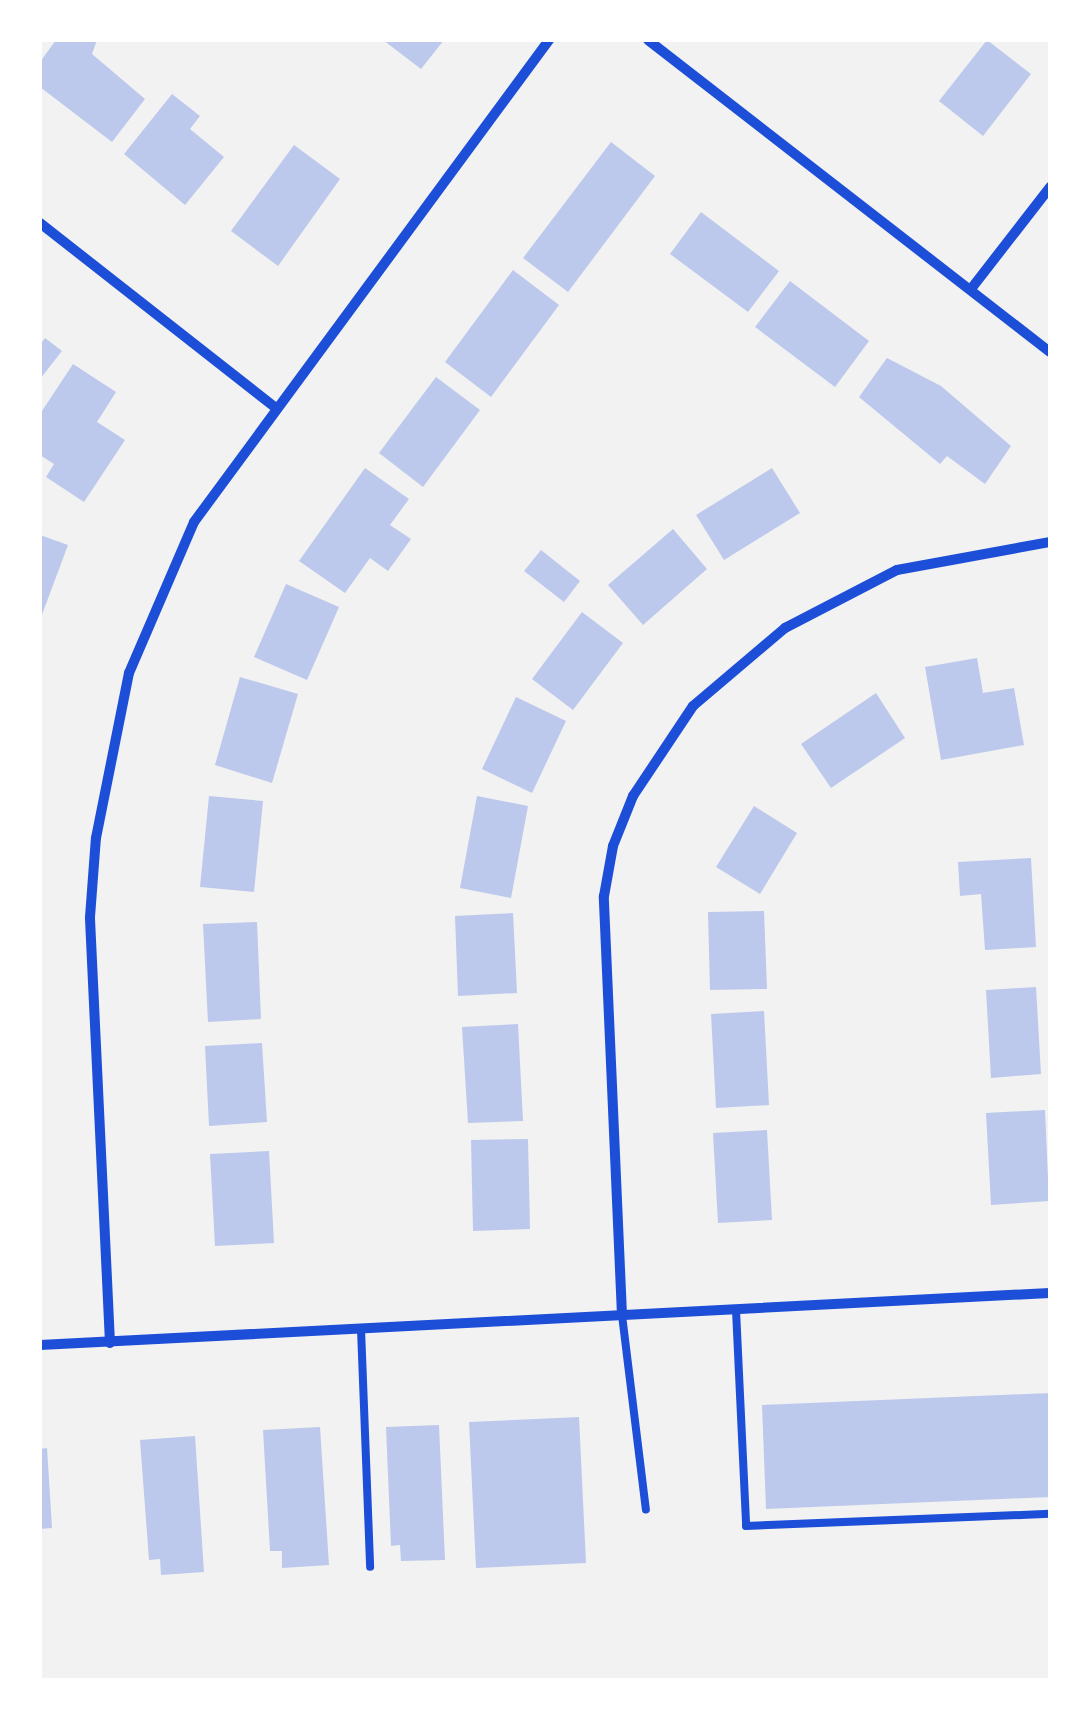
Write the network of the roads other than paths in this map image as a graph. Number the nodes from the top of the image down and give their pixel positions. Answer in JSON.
{"nodes":[{"id":1,"x":549,"y":40,"type":"edge"},
{"id":2,"x":648,"y":40,"type":"edge"},
{"id":3,"x":1050,"y":186,"type":"edge"},
{"id":4,"x":40,"y":223,"type":"edge"},
{"id":5,"x":971,"y":289,"type":"junction"},
{"id":6,"x":1050,"y":352,"type":"edge"},
{"id":7,"x":276,"y":406,"type":"junction"},
{"id":8,"x":1050,"y":542,"type":"edge"},
{"id":9,"x":1050,"y":1293,"type":"edge"},
{"id":10,"x":736,"y":1310,"type":"junction"},
{"id":11,"x":622,"y":1316,"type":"junction"},
{"id":12,"x":361,"y":1329,"type":"junction"},
{"id":13,"x":110,"y":1343,"type":"junction"},
{"id":14,"x":40,"y":1345,"type":"edge"},
{"id":15,"x":646,"y":1510,"type":"dead end"},
{"id":16,"x":1050,"y":1514,"type":"edge"},
{"id":17,"x":370,"y":1567,"type":"dead end"}],
"edges":[{"from":1,"to":7,"type":"street"},
{"from":2,"to":5,"type":"street"},
{"from":3,"to":5,"type":"street"},
{"from":4,"to":7,"type":"street"},
{"from":5,"to":6,"type":"street"},
{"from":7,"to":13,"type":"street"},
{"from":8,"to":11,"type":"street"},
{"from":9,"to":10,"type":"street"},
{"from":10,"to":11,"type":"street"},
{"from":10,"to":16,"type":"lane"},
{"from":11,"to":12,"type":"street"},
{"from":11,"to":15,"type":"lane"},
{"from":12,"to":13,"type":"street"},
{"from":12,"to":17,"type":"lane"},
{"from":13,"to":14,"type":"street"}]}
